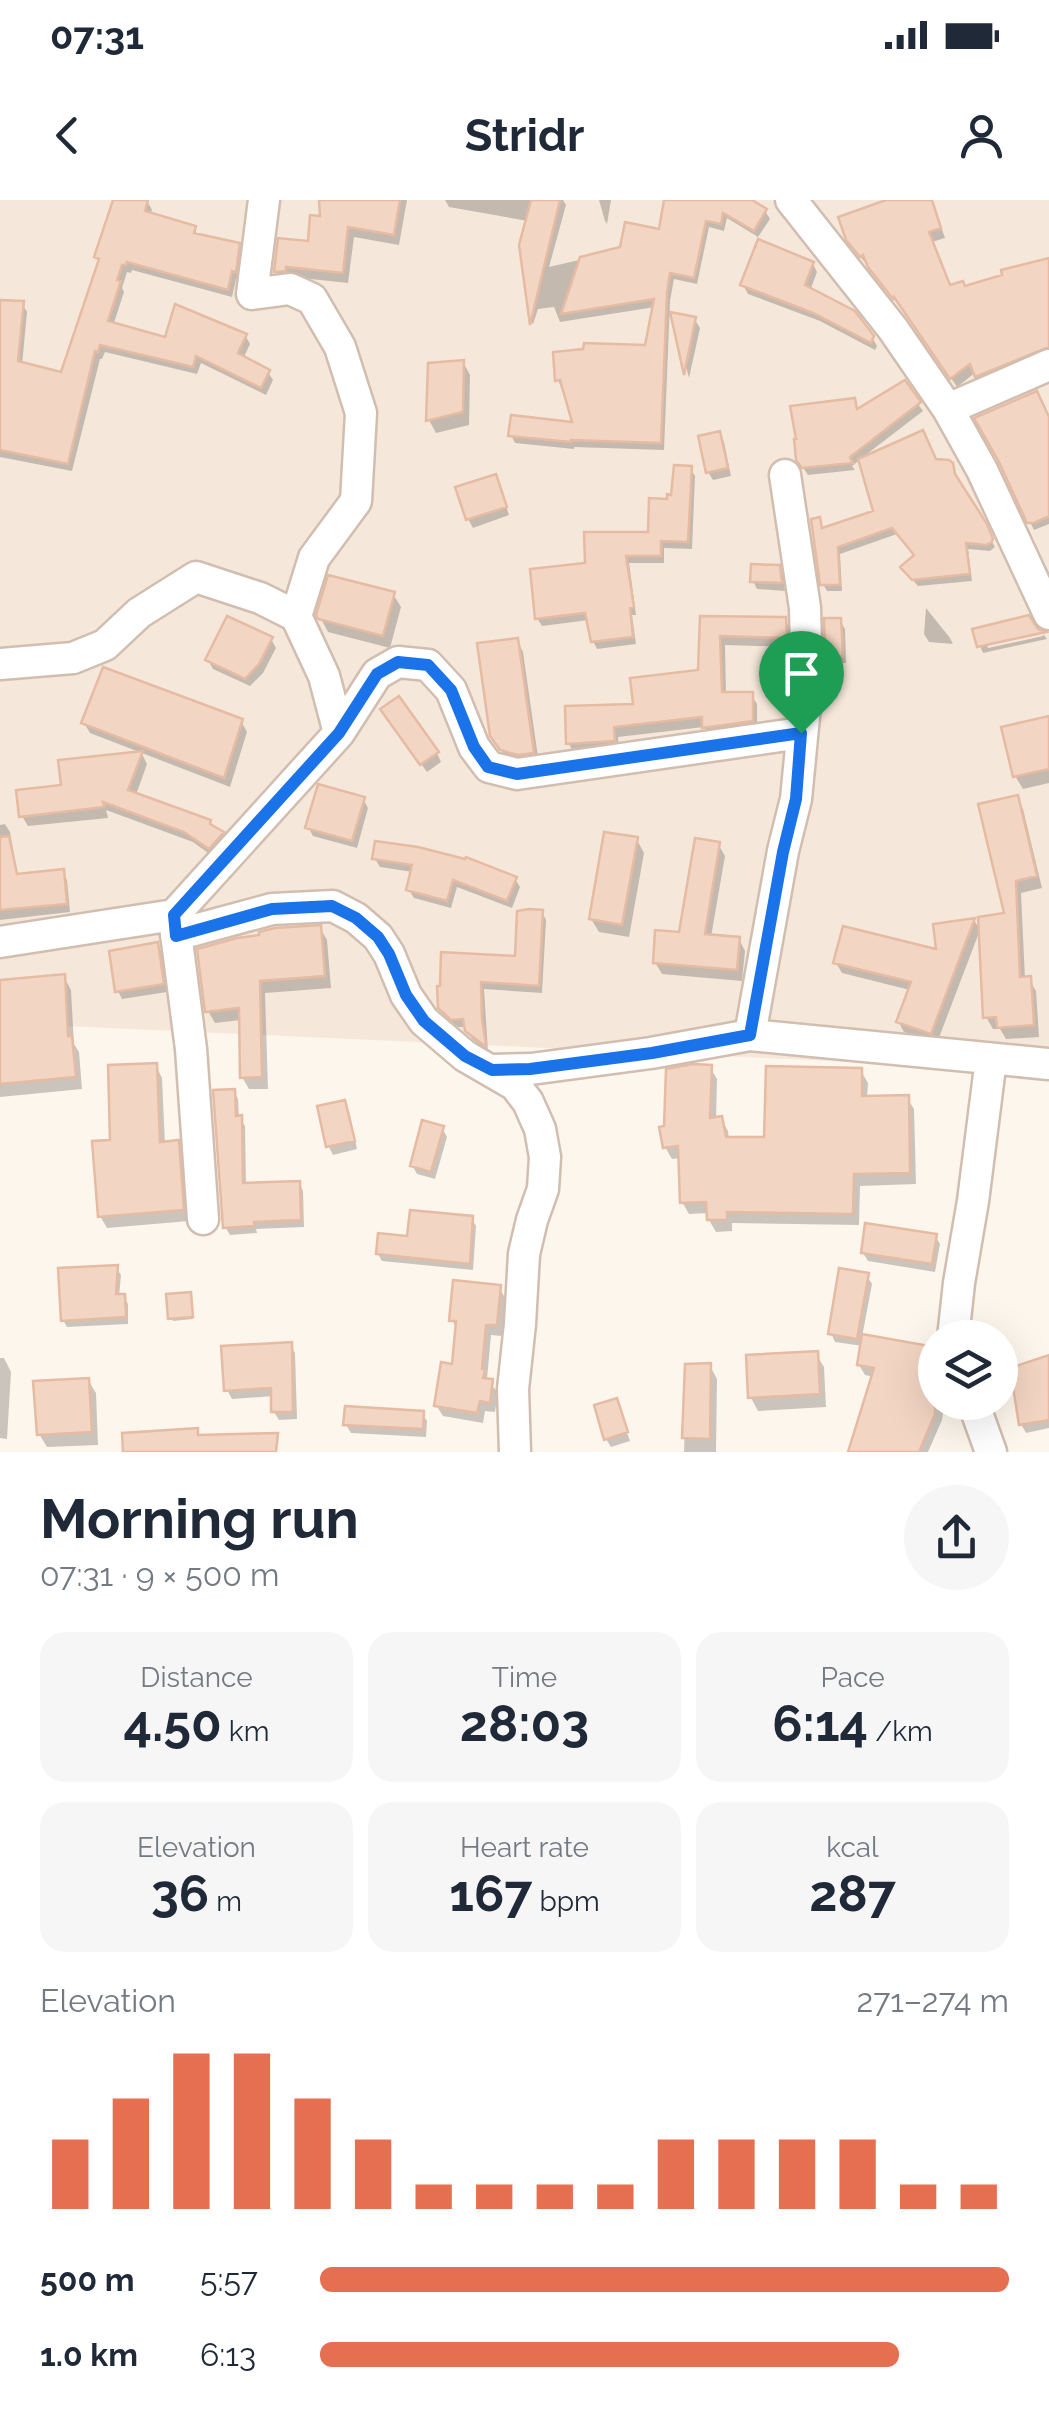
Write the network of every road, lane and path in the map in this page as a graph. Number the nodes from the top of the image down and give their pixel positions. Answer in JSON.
{"nodes":[{"id":1,"x":264,"y":200,"type":"edge"},
{"id":2,"x":804,"y":202,"type":"edge"},
{"id":3,"x":1049,"y":365,"type":"edge"},
{"id":4,"x":948,"y":409,"type":"junction"},
{"id":5,"x":784,"y":475,"type":"dead end"},
{"id":6,"x":1048,"y":606,"type":"edge"},
{"id":7,"x":296,"y":616,"type":"junction"},
{"id":8,"x":0,"y":664,"type":"edge"},
{"id":9,"x":339,"y":733,"type":"junction"},
{"id":10,"x":801,"y":733,"type":"junction"},
{"id":11,"x":175,"y":925,"type":"junction"},
{"id":12,"x":0,"y":942,"type":"edge"},
{"id":13,"x":750,"y":1035,"type":"junction"},
{"id":14,"x":992,"y":1059,"type":"junction"},
{"id":15,"x":1049,"y":1064,"type":"edge"},
{"id":16,"x":492,"y":1070,"type":"junction"},
{"id":17,"x":203,"y":1219,"type":"dead end"},
{"id":18,"x":956,"y":1320,"type":"edge"},
{"id":19,"x":979,"y":1420,"type":"edge"},
{"id":20,"x":514,"y":1452,"type":"edge"},
{"id":21,"x":991,"y":1452,"type":"edge"}],
"edges":[{"from":1,"to":7,"type":"street"},
{"from":2,"to":4,"type":"street"},
{"from":3,"to":4,"type":"street"},
{"from":4,"to":6,"type":"street"},
{"from":5,"to":10,"type":"street"},
{"from":7,"to":8,"type":"street"},
{"from":7,"to":9,"type":"street"},
{"from":9,"to":10,"type":"street"},
{"from":9,"to":11,"type":"street"},
{"from":10,"to":13,"type":"street"},
{"from":11,"to":12,"type":"street"},
{"from":11,"to":16,"type":"street"},
{"from":11,"to":17,"type":"street"},
{"from":13,"to":14,"type":"street"},
{"from":13,"to":16,"type":"street"},
{"from":14,"to":15,"type":"street"},
{"from":14,"to":18,"type":"street"},
{"from":16,"to":20,"type":"street"},
{"from":19,"to":21,"type":"street"}]}
